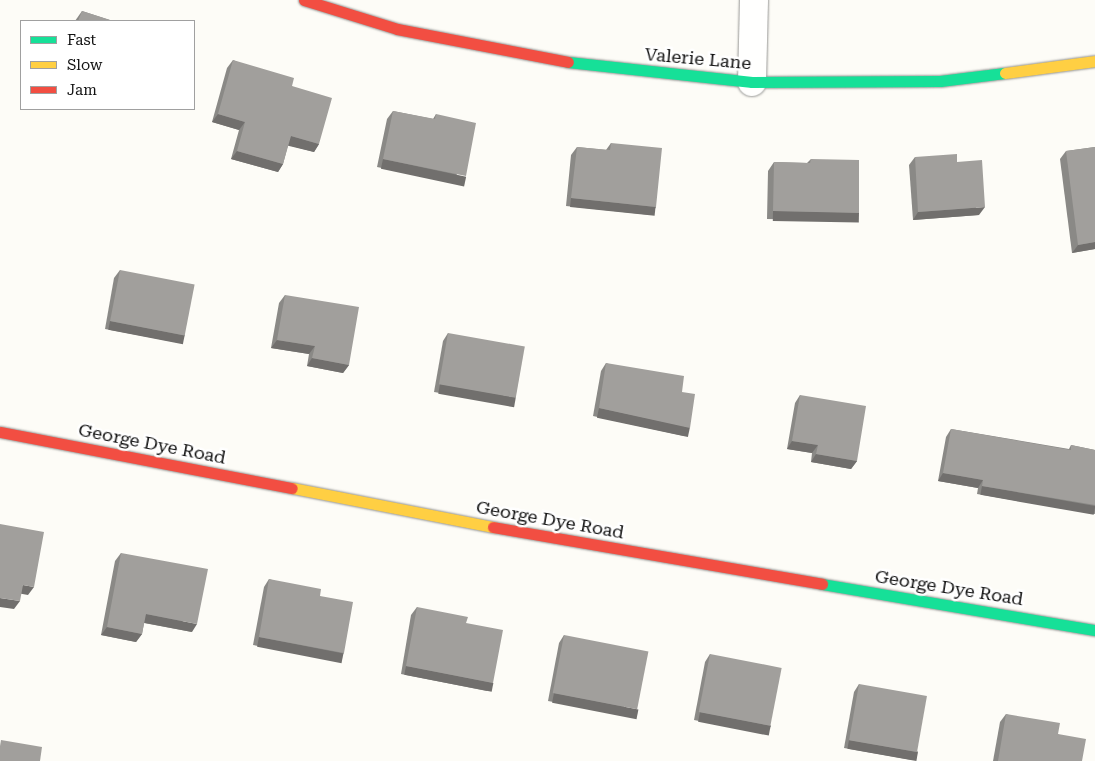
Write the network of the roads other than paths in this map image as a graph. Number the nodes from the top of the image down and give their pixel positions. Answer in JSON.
{"nodes":[{"id":1,"x":304,"y":0,"type":"edge"},
{"id":2,"x":754,"y":0,"type":"edge"},
{"id":3,"x":1095,"y":61,"type":"edge"},
{"id":4,"x":752,"y":82,"type":"junction"},
{"id":5,"x":0,"y":432,"type":"edge"},
{"id":6,"x":1095,"y":630,"type":"edge"}],
"edges":[{"from":1,"to":4,"type":"street","name":"Valerie Lane"},
{"from":2,"to":4,"type":"street"},
{"from":3,"to":4,"type":"street","name":"Valerie Lane"},
{"from":5,"to":6,"type":"street","name":"George Dye Road"}]}
